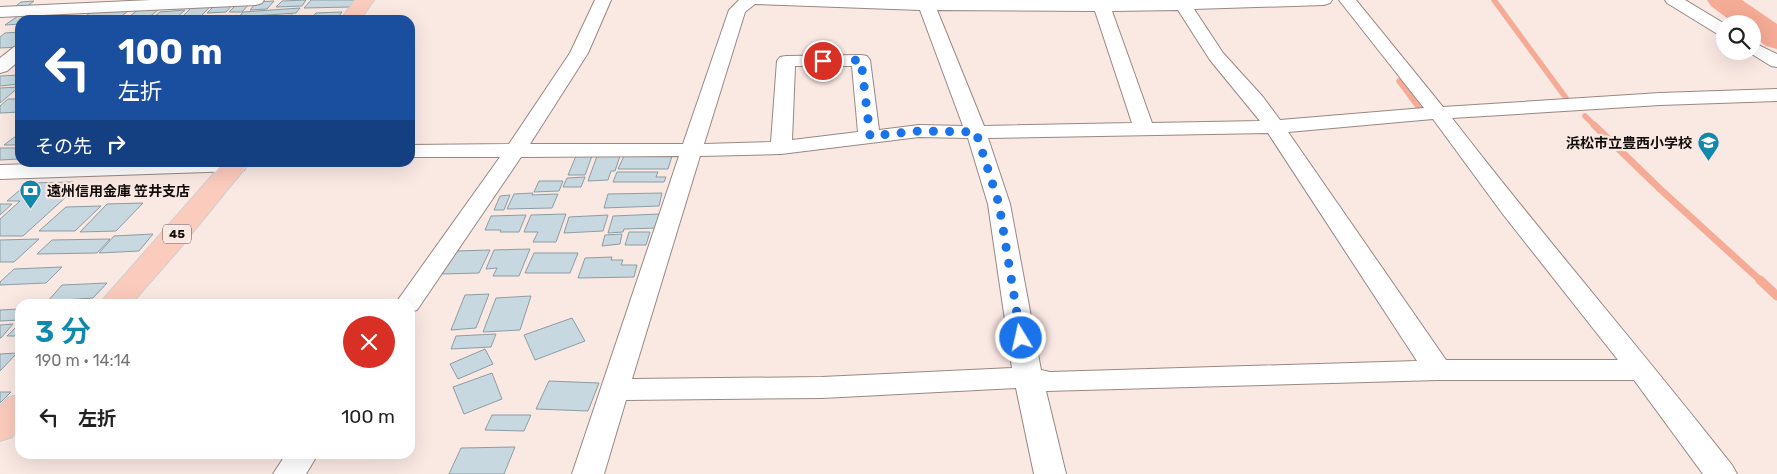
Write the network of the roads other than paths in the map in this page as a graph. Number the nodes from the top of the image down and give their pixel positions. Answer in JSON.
{"nodes":[{"id":1,"x":256,"y":0,"type":"edge"},
{"id":2,"x":365,"y":0,"type":"edge"},
{"id":3,"x":603,"y":0,"type":"edge"},
{"id":4,"x":749,"y":0,"type":"edge"},
{"id":5,"x":760,"y":0,"type":"edge"},
{"id":6,"x":1324,"y":0,"type":"edge"},
{"id":7,"x":1347,"y":0,"type":"edge"},
{"id":8,"x":1673,"y":0,"type":"edge"},
{"id":9,"x":926,"y":3,"type":"edge"},
{"id":10,"x":1182,"y":3,"type":"edge"},
{"id":11,"x":1102,"y":7,"type":"junction"},
{"id":12,"x":74,"y":9,"type":"junction"},
{"id":13,"x":0,"y":12,"type":"edge"},
{"id":14,"x":66,"y":15,"type":"edge"},
{"id":15,"x":354,"y":15,"type":"edge"},
{"id":16,"x":1716,"y":26,"type":"edge"},
{"id":17,"x":1761,"y":52,"type":"edge"},
{"id":18,"x":15,"y":55,"type":"edge"},
{"id":19,"x":1777,"y":62,"type":"edge"},
{"id":20,"x":0,"y":67,"type":"edge"},
{"id":21,"x":1777,"y":95,"type":"edge"},
{"id":22,"x":1438,"y":113,"type":"junction"},
{"id":23,"x":1274,"y":126,"type":"junction"},
{"id":24,"x":1145,"y":130,"type":"junction"},
{"id":25,"x":976,"y":132,"type":"junction"},
{"id":26,"x":870,"y":136,"type":"junction"},
{"id":27,"x":781,"y":148,"type":"junction"},
{"id":28,"x":415,"y":151,"type":"edge"},
{"id":29,"x":515,"y":151,"type":"junction"},
{"id":30,"x":691,"y":152,"type":"junction"},
{"id":31,"x":148,"y":167,"type":"edge"},
{"id":32,"x":234,"y":167,"type":"edge"},
{"id":33,"x":0,"y":172,"type":"edge"},
{"id":34,"x":119,"y":299,"type":"edge"},
{"id":35,"x":411,"y":299,"type":"edge"},
{"id":36,"x":1438,"y":370,"type":"junction"},
{"id":37,"x":1642,"y":370,"type":"junction"},
{"id":38,"x":1028,"y":377,"type":"junction"},
{"id":39,"x":616,"y":389,"type":"junction"},
{"id":40,"x":15,"y":412,"type":"edge"},
{"id":41,"x":0,"y":428,"type":"edge"},
{"id":42,"x":300,"y":459,"type":"edge"},
{"id":43,"x":289,"y":474,"type":"edge"},
{"id":44,"x":588,"y":474,"type":"edge"},
{"id":45,"x":1050,"y":474,"type":"edge"},
{"id":46,"x":1721,"y":474,"type":"edge"}],
"edges":[{"from":1,"to":12,"type":"street"},
{"from":2,"to":15,"type":"main road"},
{"from":3,"to":29,"type":"street"},
{"from":4,"to":30,"type":"street"},
{"from":5,"to":9,"type":"street"},
{"from":6,"to":10,"type":"street"},
{"from":7,"to":22,"type":"street"},
{"from":8,"to":16,"type":"street"},
{"from":9,"to":11,"type":"street"},
{"from":9,"to":25,"type":"street"},
{"from":10,"to":11,"type":"street"},
{"from":10,"to":23,"type":"street"},
{"from":11,"to":24,"type":"street"},
{"from":12,"to":13,"type":"street"},
{"from":12,"to":14,"type":"street"},
{"from":17,"to":19,"type":"street"},
{"from":18,"to":20,"type":"street"},
{"from":21,"to":22,"type":"street"},
{"from":22,"to":23,"type":"street"},
{"from":22,"to":37,"type":"street"},
{"from":23,"to":24,"type":"street"},
{"from":23,"to":36,"type":"street"},
{"from":24,"to":25,"type":"street"},
{"from":25,"to":26,"type":"street"},
{"from":25,"to":38,"type":"street"},
{"from":26,"to":27,"type":"street"},
{"from":26,"to":27,"type":"street"},
{"from":27,"to":30,"type":"street"},
{"from":28,"to":29,"type":"street"},
{"from":29,"to":30,"type":"street"},
{"from":29,"to":35,"type":"street"},
{"from":30,"to":39,"type":"street"},
{"from":31,"to":33,"type":"street"},
{"from":32,"to":34,"type":"main road","number":"45"},
{"from":36,"to":37,"type":"street"},
{"from":36,"to":38,"type":"street"},
{"from":37,"to":46,"type":"street"},
{"from":38,"to":39,"type":"street"},
{"from":38,"to":45,"type":"street"},
{"from":39,"to":44,"type":"street"},
{"from":40,"to":41,"type":"main road"},
{"from":42,"to":43,"type":"street"}]}
